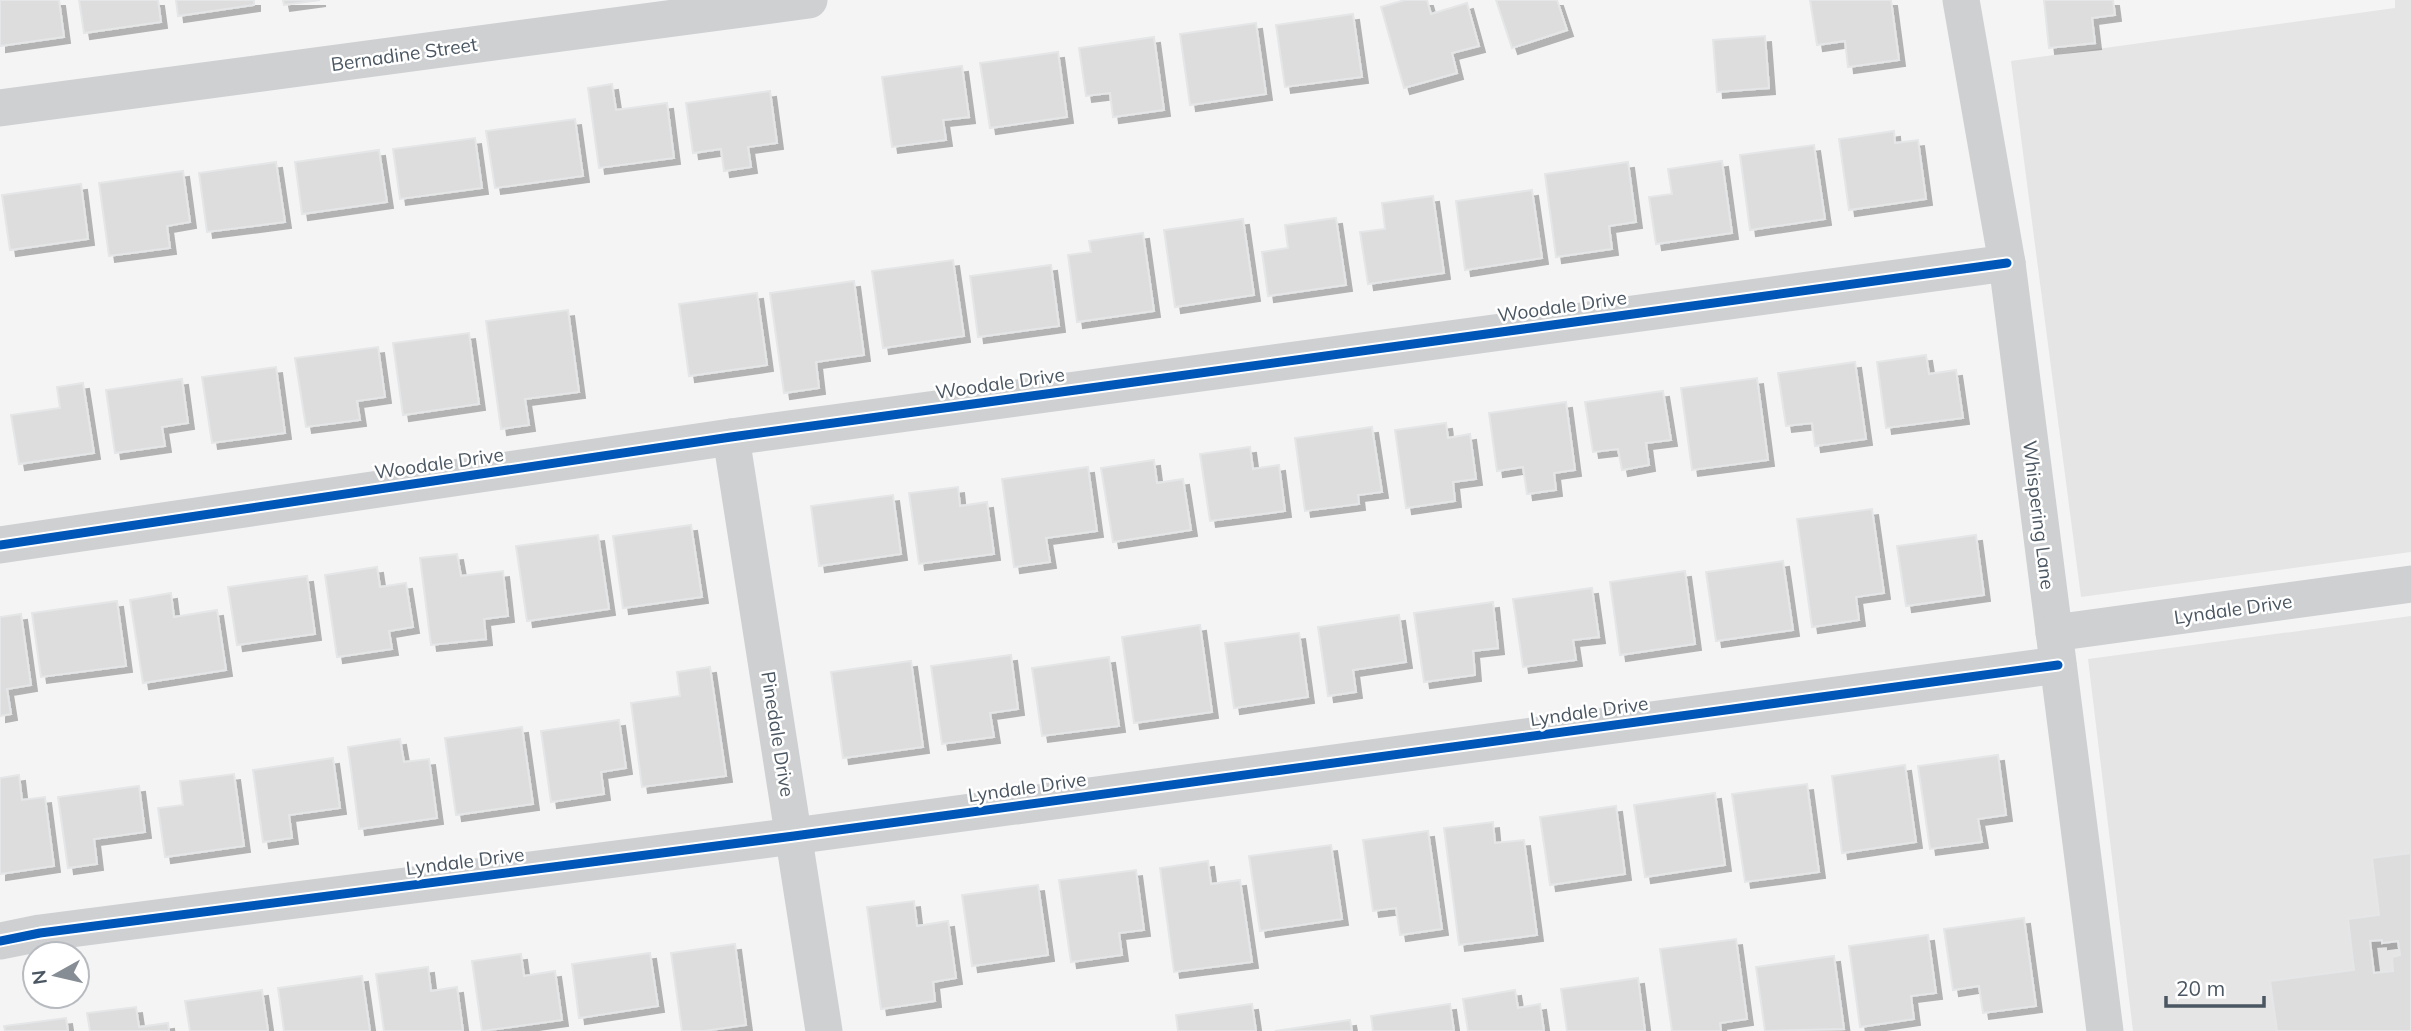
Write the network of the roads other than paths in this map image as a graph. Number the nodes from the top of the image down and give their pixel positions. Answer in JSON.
{"nodes":[{"id":1,"x":808,"y":0,"type":"edge"},
{"id":2,"x":1961,"y":0,"type":"edge"},
{"id":3,"x":0,"y":108,"type":"edge"},
{"id":4,"x":2007,"y":263,"type":"junction"},
{"id":5,"x":731,"y":437,"type":"junction"},
{"id":6,"x":0,"y":545,"type":"edge"},
{"id":7,"x":2411,"y":584,"type":"edge"},
{"id":8,"x":2056,"y":649,"type":"junction"},
{"id":9,"x":794,"y":836,"type":"junction"},
{"id":10,"x":0,"y":942,"type":"edge"},
{"id":11,"x":824,"y":1031,"type":"edge"},
{"id":12,"x":2105,"y":1031,"type":"edge"}],
"edges":[{"from":1,"to":3,"type":"street","name":"Bernadine Street"},
{"from":2,"to":4,"type":"street","name":"Whispering Lane"},
{"from":4,"to":5,"type":"street","name":"Woodale Drive"},
{"from":4,"to":8,"type":"street","name":"Whispering Lane"},
{"from":5,"to":6,"type":"street","name":"Woodale Drive"},
{"from":5,"to":9,"type":"street","name":"Pinedale Drive"},
{"from":7,"to":8,"type":"street","name":"Lyndale Drive"},
{"from":8,"to":9,"type":"street","name":"Lyndale Drive"},
{"from":8,"to":12,"type":"street","name":"Whispering Lane"},
{"from":9,"to":10,"type":"street","name":"Lyndale Drive"},
{"from":9,"to":11,"type":"street","name":"Pinedale Drive"}]}
